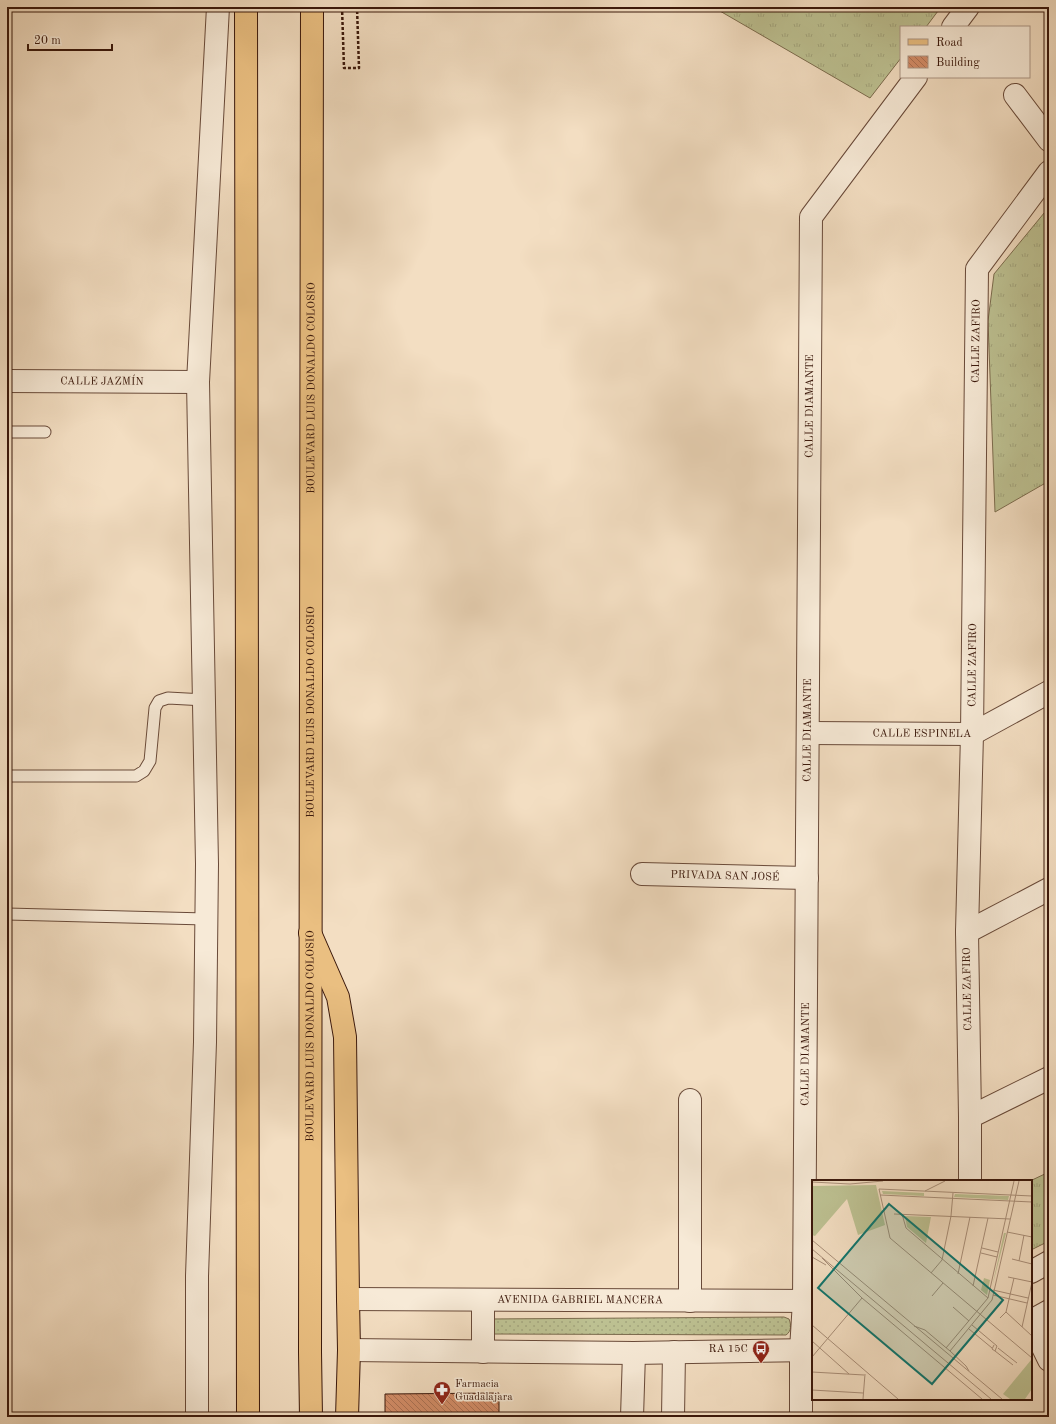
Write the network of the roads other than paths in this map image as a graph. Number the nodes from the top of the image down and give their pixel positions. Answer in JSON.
{"nodes":[{"id":1,"x":218,"y":7,"type":"edge"},
{"id":2,"x":246,"y":7,"type":"edge"},
{"id":3,"x":312,"y":7,"type":"edge"},
{"id":4,"x":968,"y":7,"type":"edge"},
{"id":5,"x":954,"y":26,"type":"edge"},
{"id":6,"x":915,"y":78,"type":"edge"},
{"id":7,"x":1015,"y":95,"type":"dead end"},
{"id":8,"x":1049,"y":140,"type":"edge"},
{"id":9,"x":1049,"y":172,"type":"edge"},
{"id":10,"x":7,"y":381,"type":"edge"},
{"id":11,"x":198,"y":382,"type":"junction"},
{"id":12,"x":7,"y":432,"type":"edge"},
{"id":13,"x":45,"y":432,"type":"dead end"},
{"id":14,"x":1049,"y":692,"type":"edge"},
{"id":15,"x":205,"y":700,"type":"junction"},
{"id":16,"x":809,"y":733,"type":"junction"},
{"id":17,"x":972,"y":734,"type":"junction"},
{"id":18,"x":7,"y":776,"type":"edge"},
{"id":19,"x":642,"y":874,"type":"dead end"},
{"id":20,"x":807,"y":878,"type":"junction"},
{"id":21,"x":1049,"y":889,"type":"edge"},
{"id":22,"x":7,"y":914,"type":"edge"},
{"id":23,"x":206,"y":919,"type":"junction"},
{"id":24,"x":967,"y":932,"type":"junction"},
{"id":25,"x":310,"y":933,"type":"junction"},
{"id":26,"x":1049,"y":1078,"type":"edge"},
{"id":27,"x":690,"y":1100,"type":"dead end"},
{"id":28,"x":970,"y":1116,"type":"junction"},
{"id":29,"x":970,"y":1180,"type":"edge"},
{"id":30,"x":1049,"y":1262,"type":"edge"},
{"id":31,"x":1032,"y":1271,"type":"edge"},
{"id":32,"x":348,"y":1300,"type":"junction"},
{"id":33,"x":483,"y":1301,"type":"junction"},
{"id":34,"x":690,"y":1301,"type":"junction"},
{"id":35,"x":809,"y":1301,"type":"edge"},
{"id":36,"x":1049,"y":1311,"type":"edge"},
{"id":37,"x":1032,"y":1321,"type":"edge"},
{"id":38,"x":1032,"y":1324,"type":"edge"},
{"id":39,"x":349,"y":1350,"type":"junction"},
{"id":40,"x":807,"y":1350,"type":"edge"},
{"id":41,"x":483,"y":1352,"type":"junction"},
{"id":42,"x":634,"y":1352,"type":"junction"},
{"id":43,"x":674,"y":1352,"type":"junction"},
{"id":44,"x":1049,"y":1360,"type":"edge"},
{"id":45,"x":197,"y":1417,"type":"edge"},
{"id":46,"x":248,"y":1417,"type":"edge"},
{"id":47,"x":312,"y":1417,"type":"edge"},
{"id":48,"x":348,"y":1417,"type":"edge"},
{"id":49,"x":632,"y":1417,"type":"edge"},
{"id":50,"x":672,"y":1417,"type":"edge"},
{"id":51,"x":801,"y":1417,"type":"edge"}],
"edges":[{"from":1,"to":11,"type":"street"},
{"from":2,"to":46,"type":"main road"},
{"from":3,"to":25,"type":"main road","name":"BOULEVARD LUIS DONALDO COLOSIO"},
{"from":4,"to":5,"type":"street"},
{"from":6,"to":16,"type":"street","name":"CALLE DIAMANTE"},
{"from":7,"to":8,"type":"street"},
{"from":9,"to":17,"type":"street","name":"CALLE ZAFIRO"},
{"from":10,"to":11,"type":"street","name":"CALLE JAZMÍN"},
{"from":11,"to":15,"type":"street"},
{"from":12,"to":13,"type":"lane"},
{"from":14,"to":17,"type":"street","name":"CALLE ESPINELA"},
{"from":15,"to":18,"type":"lane"},
{"from":15,"to":23,"type":"street"},
{"from":16,"to":17,"type":"street","name":"CALLE ESPINELA"},
{"from":16,"to":20,"type":"street","name":"CALLE DIAMANTE"},
{"from":17,"to":24,"type":"street","name":"CALLE ZAFIRO"},
{"from":19,"to":20,"type":"street","name":"PRIVADA SAN JOSÉ"},
{"from":20,"to":35,"type":"street","name":"CALLE DIAMANTE"},
{"from":21,"to":24,"type":"street"},
{"from":22,"to":23,"type":"lane"},
{"from":23,"to":45,"type":"street"},
{"from":24,"to":28,"type":"street","name":"CALLE ZAFIRO"},
{"from":25,"to":32,"type":"main road"},
{"from":25,"to":47,"type":"main road","name":"BOULEVARD LUIS DONALDO COLOSIO"},
{"from":26,"to":28,"type":"street"},
{"from":27,"to":34,"type":"street"},
{"from":28,"to":29,"type":"street","name":"CALLE ZAFIRO"},
{"from":30,"to":31,"type":"street"},
{"from":32,"to":33,"type":"street","name":"AVENIDA GABRIEL MANCERA"},
{"from":32,"to":39,"type":"main road"},
{"from":33,"to":34,"type":"street","name":"AVENIDA GABRIEL MANCERA"},
{"from":33,"to":41,"type":"street"},
{"from":34,"to":35,"type":"street","name":"AVENIDA GABRIEL MANCERA"},
{"from":35,"to":40,"type":"street","name":"CALLE DIAMANTE"},
{"from":36,"to":37,"type":"street"},
{"from":38,"to":44,"type":"street"},
{"from":39,"to":41,"type":"street"},
{"from":39,"to":48,"type":"main road"},
{"from":40,"to":43,"type":"street"},
{"from":40,"to":51,"type":"street","name":"CALLE DIAMANTE"},
{"from":41,"to":42,"type":"street"},
{"from":42,"to":43,"type":"street"},
{"from":42,"to":49,"type":"street"},
{"from":43,"to":50,"type":"street"}]}
